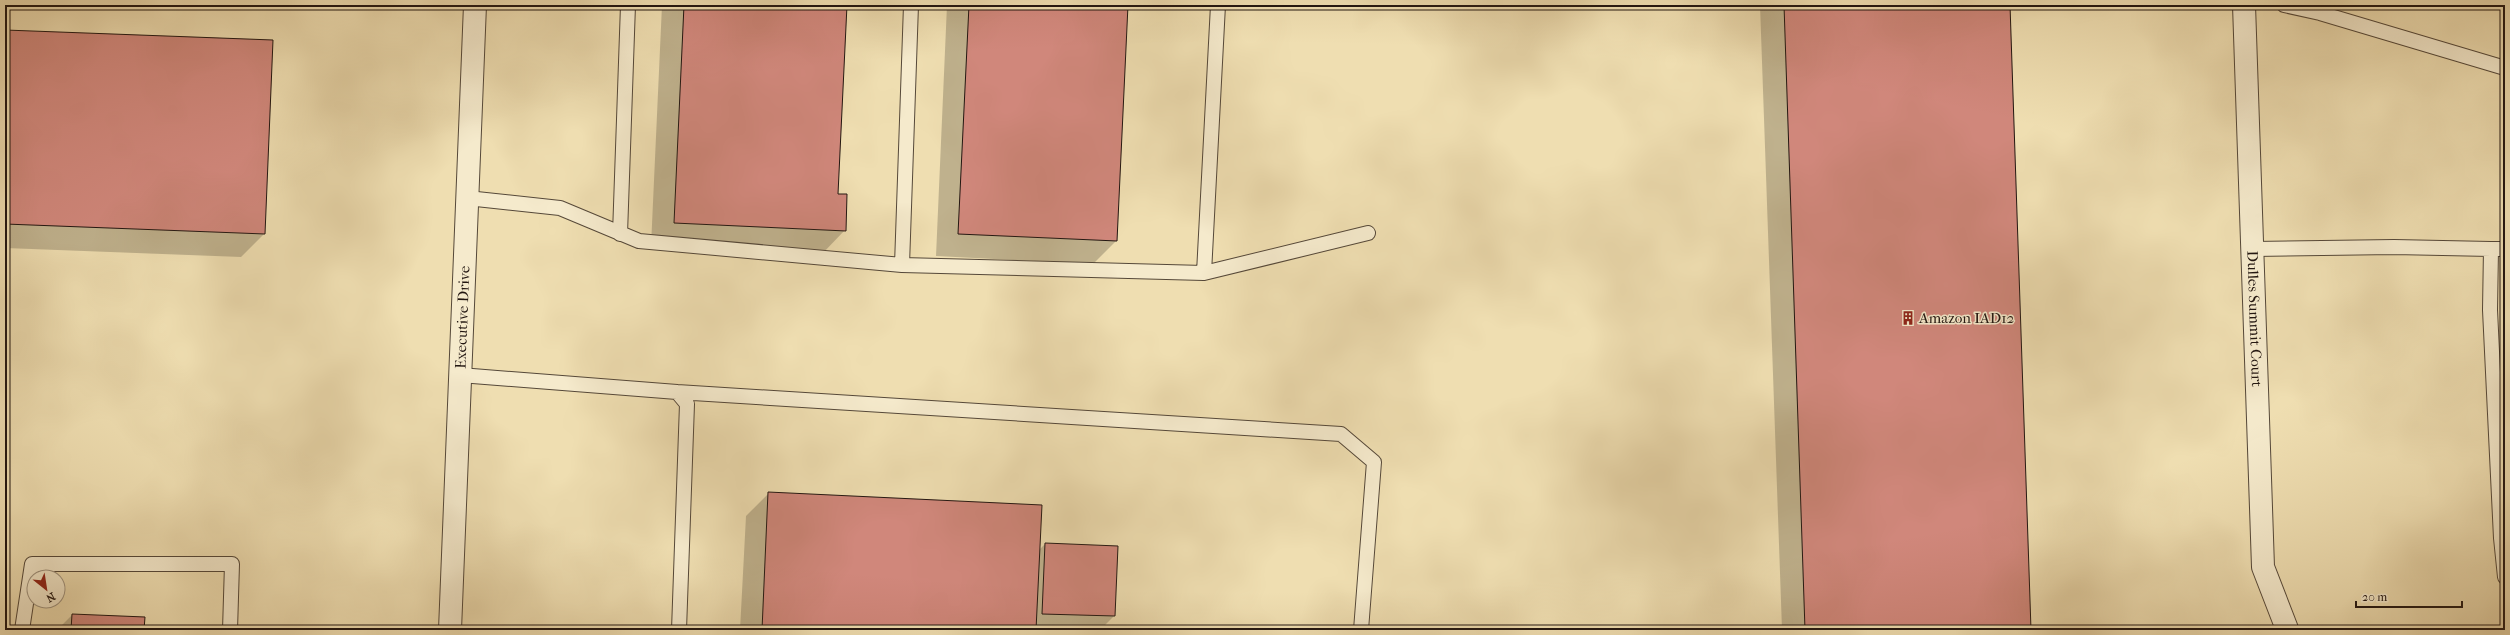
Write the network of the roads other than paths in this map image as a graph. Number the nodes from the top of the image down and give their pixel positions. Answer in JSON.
{"nodes":[{"id":1,"x":475,"y":5,"type":"edge"},
{"id":2,"x":628,"y":5,"type":"edge"},
{"id":3,"x":911,"y":5,"type":"edge"},
{"id":4,"x":1218,"y":5,"type":"edge"},
{"id":5,"x":2244,"y":5,"type":"edge"},
{"id":6,"x":2284,"y":5,"type":"edge"},
{"id":7,"x":2505,"y":68,"type":"edge"},
{"id":8,"x":467,"y":198,"type":"junction"},
{"id":9,"x":1368,"y":233,"type":"dead end"},
{"id":10,"x":620,"y":234,"type":"junction"},
{"id":11,"x":2253,"y":249,"type":"junction"},
{"id":12,"x":2498,"y":249,"type":"edge"},
{"id":13,"x":902,"y":265,"type":"junction"},
{"id":14,"x":1204,"y":273,"type":"junction"},
{"id":15,"x":460,"y":375,"type":"junction"},
{"id":16,"x":677,"y":392,"type":"junction"},
{"id":17,"x":2505,"y":577,"type":"edge"},
{"id":18,"x":22,"y":630,"type":"edge"},
{"id":19,"x":230,"y":630,"type":"edge"},
{"id":20,"x":450,"y":630,"type":"edge"},
{"id":21,"x":679,"y":630,"type":"edge"},
{"id":22,"x":1361,"y":630,"type":"edge"},
{"id":23,"x":2290,"y":630,"type":"edge"}],
"edges":[{"from":1,"to":8,"type":"street","name":"Executive Drive"},
{"from":2,"to":10,"type":"lane"},
{"from":3,"to":13,"type":"lane"},
{"from":4,"to":14,"type":"lane"},
{"from":5,"to":11,"type":"street","name":"Dulles Summit Court"},
{"from":6,"to":7,"type":"lane"},
{"from":8,"to":10,"type":"lane"},
{"from":8,"to":15,"type":"street","name":"Executive Drive"},
{"from":9,"to":14,"type":"lane"},
{"from":10,"to":13,"type":"lane"},
{"from":11,"to":12,"type":"lane"},
{"from":11,"to":23,"type":"street","name":"Dulles Summit Court"},
{"from":12,"to":17,"type":"lane"},
{"from":13,"to":14,"type":"lane"},
{"from":15,"to":16,"type":"lane"},
{"from":15,"to":20,"type":"street","name":"Executive Drive"},
{"from":16,"to":21,"type":"lane"},
{"from":16,"to":22,"type":"lane"},
{"from":18,"to":19,"type":"lane"}]}
